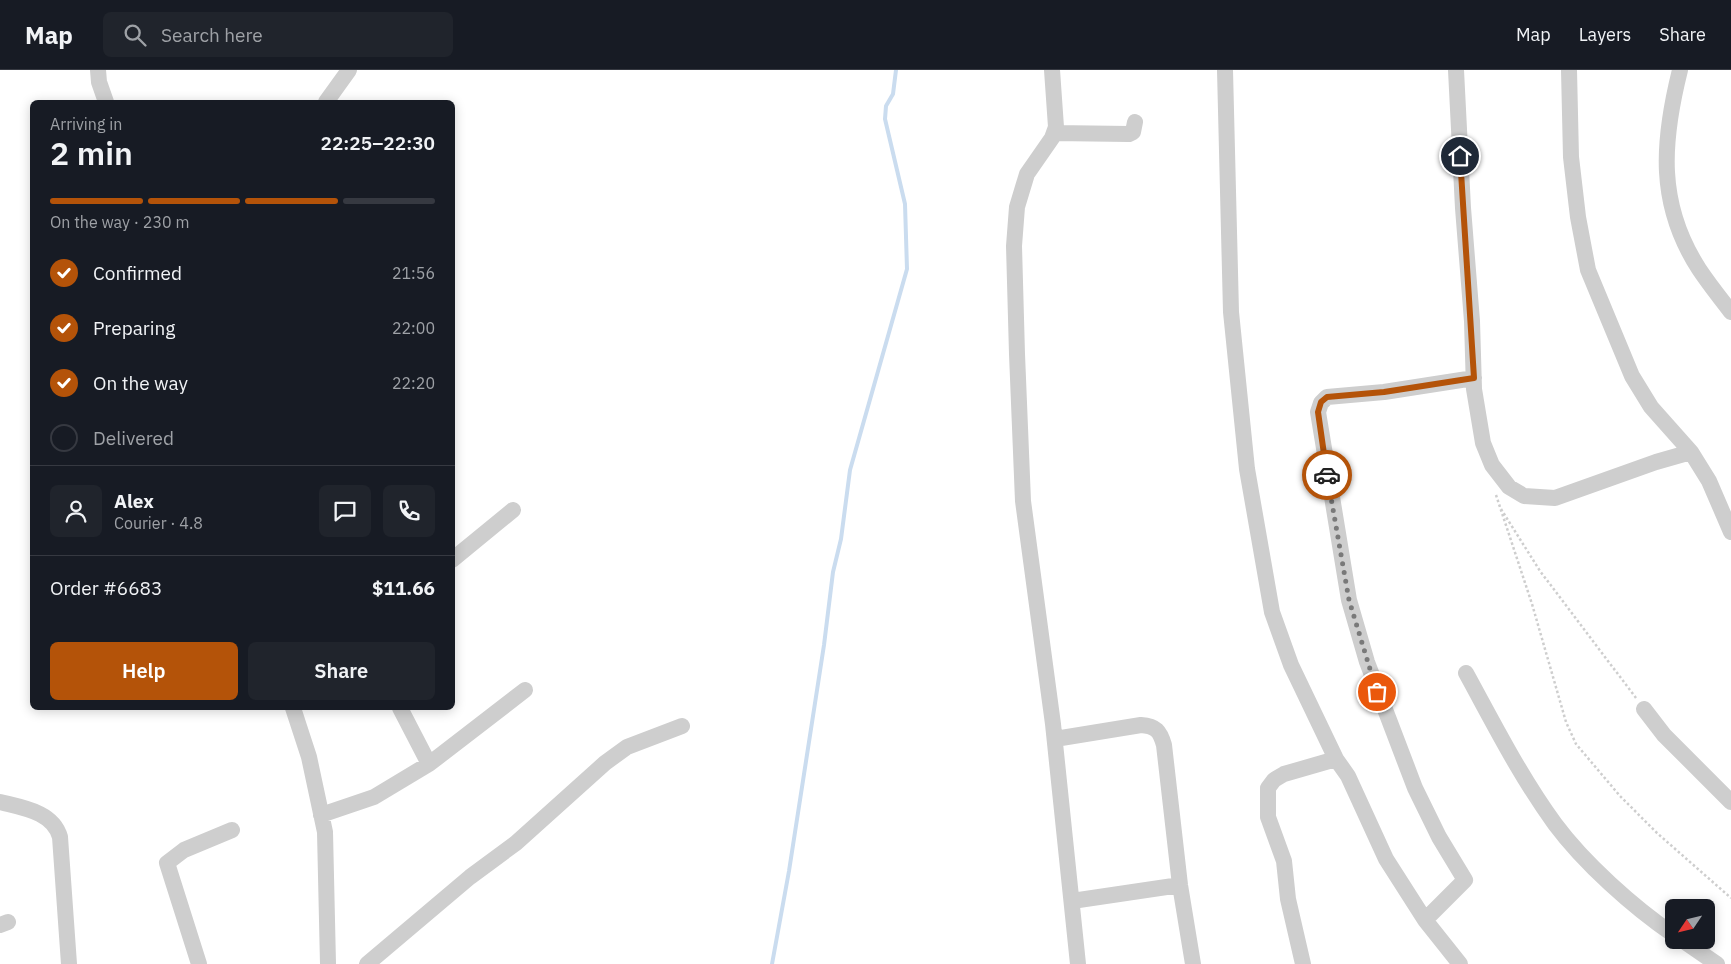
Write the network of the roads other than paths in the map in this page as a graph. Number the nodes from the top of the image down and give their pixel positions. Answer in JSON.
{"nodes":[{"id":1,"x":98,"y":70,"type":"edge"},
{"id":2,"x":350,"y":70,"type":"edge"},
{"id":3,"x":1052,"y":70,"type":"edge"},
{"id":4,"x":1225,"y":70,"type":"edge"},
{"id":5,"x":1456,"y":70,"type":"edge"},
{"id":6,"x":1568,"y":70,"type":"edge"},
{"id":7,"x":1680,"y":70,"type":"edge"},
{"id":8,"x":105,"y":100,"type":"edge"},
{"id":9,"x":328,"y":100,"type":"edge"},
{"id":10,"x":1136,"y":122,"type":"dead end"},
{"id":11,"x":1054,"y":133,"type":"junction"},
{"id":12,"x":1731,"y":312,"type":"edge"},
{"id":13,"x":1474,"y":378,"type":"junction"},
{"id":14,"x":1691,"y":452,"type":"junction"},
{"id":15,"x":513,"y":510,"type":"dead end"},
{"id":16,"x":1731,"y":532,"type":"edge"},
{"id":17,"x":455,"y":558,"type":"edge"},
{"id":18,"x":1466,"y":673,"type":"dead end"},
{"id":19,"x":525,"y":690,"type":"dead end"},
{"id":20,"x":1644,"y":709,"type":"road end"},
{"id":21,"x":294,"y":710,"type":"edge"},
{"id":22,"x":401,"y":710,"type":"edge"},
{"id":23,"x":682,"y":726,"type":"dead end"},
{"id":24,"x":1055,"y":739,"type":"junction"},
{"id":25,"x":1336,"y":758,"type":"junction"},
{"id":26,"x":429,"y":764,"type":"junction"},
{"id":27,"x":0,"y":802,"type":"edge"},
{"id":28,"x":1731,"y":802,"type":"edge"},
{"id":29,"x":322,"y":815,"type":"junction"},
{"id":30,"x":232,"y":830,"type":"dead end"},
{"id":31,"x":1180,"y":885,"type":"junction"},
{"id":32,"x":1072,"y":901,"type":"junction"},
{"id":33,"x":1425,"y":920,"type":"junction"},
{"id":34,"x":1665,"y":927,"type":"edge"},
{"id":35,"x":1695,"y":949,"type":"edge"},
{"id":36,"x":69,"y":964,"type":"edge"},
{"id":37,"x":199,"y":964,"type":"edge"},
{"id":38,"x":328,"y":964,"type":"edge"},
{"id":39,"x":368,"y":964,"type":"edge"},
{"id":40,"x":1078,"y":964,"type":"edge"},
{"id":41,"x":1193,"y":964,"type":"edge"},
{"id":42,"x":1303,"y":964,"type":"edge"},
{"id":43,"x":1460,"y":964,"type":"edge"},
{"id":44,"x":1717,"y":964,"type":"edge"}],
"edges":[{"from":1,"to":8,"type":"street"},
{"from":2,"to":9,"type":"street"},
{"from":3,"to":11,"type":"street"},
{"from":4,"to":25,"type":"street"},
{"from":5,"to":13,"type":"street"},
{"from":6,"to":14,"type":"street"},
{"from":7,"to":12,"type":"street"},
{"from":10,"to":11,"type":"street"},
{"from":11,"to":24,"type":"street"},
{"from":13,"to":14,"type":"street"},
{"from":13,"to":33,"type":"street"},
{"from":14,"to":16,"type":"street"},
{"from":15,"to":17,"type":"street"},
{"from":18,"to":34,"type":"street"},
{"from":19,"to":26,"type":"street"},
{"from":20,"to":28,"type":"street"},
{"from":21,"to":29,"type":"street"},
{"from":22,"to":26,"type":"street"},
{"from":23,"to":39,"type":"street"},
{"from":24,"to":31,"type":"street"},
{"from":24,"to":32,"type":"street"},
{"from":25,"to":33,"type":"street"},
{"from":25,"to":42,"type":"street"},
{"from":26,"to":29,"type":"street"},
{"from":27,"to":36,"type":"street"},
{"from":29,"to":38,"type":"street"},
{"from":30,"to":37,"type":"street"},
{"from":31,"to":32,"type":"street"},
{"from":31,"to":41,"type":"street"},
{"from":32,"to":40,"type":"street"},
{"from":33,"to":43,"type":"street"},
{"from":35,"to":44,"type":"street"}]}
